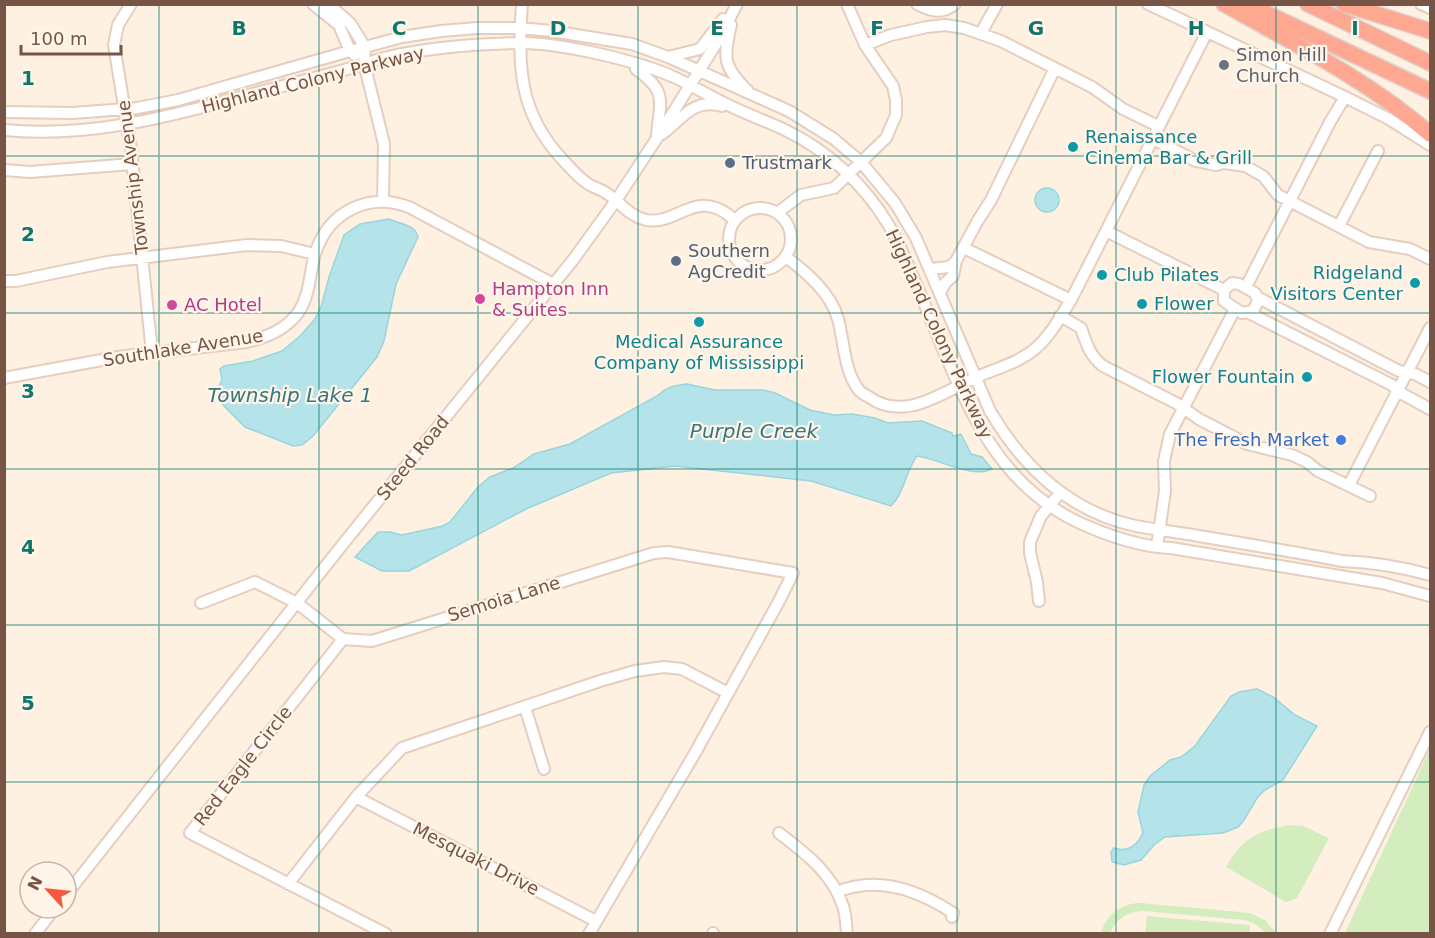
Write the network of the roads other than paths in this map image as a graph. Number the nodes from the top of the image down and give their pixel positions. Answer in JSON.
{"nodes":[{"id":1,"x":131,"y":4,"type":"edge"},
{"id":2,"x":313,"y":4,"type":"edge"},
{"id":3,"x":328,"y":4,"type":"edge"},
{"id":4,"x":522,"y":4,"type":"edge"},
{"id":5,"x":847,"y":4,"type":"edge"},
{"id":6,"x":917,"y":4,"type":"edge"},
{"id":7,"x":955,"y":4,"type":"edge"},
{"id":8,"x":997,"y":4,"type":"edge"},
{"id":9,"x":1148,"y":4,"type":"edge"},
{"id":10,"x":1224,"y":4,"type":"edge"},
{"id":11,"x":1247,"y":4,"type":"edge"},
{"id":12,"x":1308,"y":4,"type":"edge"},
{"id":13,"x":1344,"y":4,"type":"edge"},
{"id":14,"x":1421,"y":4,"type":"edge"},
{"id":15,"x":735,"y":7,"type":"edge"},
{"id":16,"x":1431,"y":8,"type":"edge"},
{"id":17,"x":520,"y":28,"type":"junction"},
{"id":18,"x":1431,"y":31,"type":"edge"},
{"id":19,"x":1207,"y":32,"type":"junction"},
{"id":20,"x":981,"y":33,"type":"junction"},
{"id":21,"x":520,"y":43,"type":"junction"},
{"id":22,"x":865,"y":45,"type":"junction"},
{"id":23,"x":365,"y":47,"type":"junction"},
{"id":24,"x":350,"y":51,"type":"junction"},
{"id":25,"x":668,"y":57,"type":"junction"},
{"id":26,"x":629,"y":62,"type":"junction"},
{"id":27,"x":364,"y":63,"type":"junction"},
{"id":28,"x":1431,"y":63,"type":"edge"},
{"id":29,"x":1055,"y":68,"type":"junction"},
{"id":30,"x":699,"y":71,"type":"junction"},
{"id":31,"x":689,"y":86,"type":"junction"},
{"id":32,"x":1431,"y":91,"type":"edge"},
{"id":33,"x":748,"y":92,"type":"junction"},
{"id":34,"x":1345,"y":96,"type":"junction"},
{"id":35,"x":4,"y":107,"type":"edge"},
{"id":36,"x":124,"y":108,"type":"junction"},
{"id":37,"x":738,"y":110,"type":"junction"},
{"id":38,"x":4,"y":112,"type":"edge"},
{"id":39,"x":31,"y":114,"type":"junction"},
{"id":40,"x":126,"y":124,"type":"junction"},
{"id":41,"x":1158,"y":126,"type":"junction"},
{"id":42,"x":4,"y":130,"type":"edge"},
{"id":43,"x":1431,"y":134,"type":"edge"},
{"id":44,"x":657,"y":138,"type":"junction"},
{"id":45,"x":1153,"y":139,"type":"junction"},
{"id":46,"x":1431,"y":146,"type":"edge"},
{"id":47,"x":1378,"y":152,"type":"dead end"},
{"id":48,"x":861,"y":162,"type":"junction"},
{"id":49,"x":132,"y":164,"type":"junction"},
{"id":50,"x":4,"y":170,"type":"edge"},
{"id":51,"x":849,"y":174,"type":"junction"},
{"id":52,"x":383,"y":201,"type":"junction"},
{"id":53,"x":615,"y":202,"type":"junction"},
{"id":54,"x":1290,"y":202,"type":"junction"},
{"id":55,"x":777,"y":213,"type":"junction"},
{"id":56,"x":734,"y":221,"type":"junction"},
{"id":57,"x":1339,"y":226,"type":"junction"},
{"id":58,"x":1106,"y":231,"type":"junction"},
{"id":59,"x":964,"y":248,"type":"junction"},
{"id":60,"x":315,"y":254,"type":"junction"},
{"id":61,"x":142,"y":257,"type":"junction"},
{"id":62,"x":786,"y":257,"type":"junction"},
{"id":63,"x":1431,"y":259,"type":"edge"},
{"id":64,"x":957,"y":261,"type":"junction"},
{"id":65,"x":930,"y":269,"type":"junction"},
{"id":66,"x":4,"y":281,"type":"edge"},
{"id":67,"x":553,"y":284,"type":"junction"},
{"id":68,"x":1246,"y":287,"type":"junction"},
{"id":69,"x":1224,"y":290,"type":"junction"},
{"id":70,"x":940,"y":293,"type":"junction"},
{"id":71,"x":1257,"y":297,"type":"junction"},
{"id":72,"x":1071,"y":300,"type":"junction"},
{"id":73,"x":1235,"y":309,"type":"junction"},
{"id":74,"x":1250,"y":313,"type":"junction"},
{"id":75,"x":1060,"y":316,"type":"junction"},
{"id":76,"x":1431,"y":328,"type":"edge"},
{"id":77,"x":152,"y":353,"type":"junction"},
{"id":78,"x":1408,"y":373,"type":"junction"},
{"id":79,"x":976,"y":377,"type":"junction"},
{"id":80,"x":4,"y":378,"type":"edge"},
{"id":81,"x":1431,"y":382,"type":"edge"},
{"id":82,"x":960,"y":387,"type":"junction"},
{"id":83,"x":1399,"y":392,"type":"junction"},
{"id":84,"x":1184,"y":409,"type":"junction"},
{"id":85,"x":1431,"y":409,"type":"edge"},
{"id":86,"x":1349,"y":485,"type":"junction"},
{"id":87,"x":1060,"y":493,"type":"junction"},
{"id":88,"x":1370,"y":496,"type":"dead end"},
{"id":89,"x":1050,"y":506,"type":"junction"},
{"id":90,"x":1159,"y":530,"type":"junction"},
{"id":91,"x":1157,"y":547,"type":"junction"},
{"id":92,"x":1431,"y":575,"type":"edge"},
{"id":93,"x":1408,"y":590,"type":"junction"},
{"id":94,"x":1431,"y":596,"type":"edge"},
{"id":95,"x":1431,"y":601,"type":"edge"},
{"id":96,"x":1039,"y":602,"type":"dead end"},
{"id":97,"x":201,"y":603,"type":"dead end"},
{"id":98,"x":297,"y":603,"type":"junction"},
{"id":99,"x":343,"y":639,"type":"junction"},
{"id":100,"x":728,"y":693,"type":"junction"},
{"id":101,"x":525,"y":707,"type":"junction"},
{"id":102,"x":1431,"y":732,"type":"edge"},
{"id":103,"x":544,"y":769,"type":"dead end"},
{"id":104,"x":356,"y":797,"type":"junction"},
{"id":105,"x":779,"y":833,"type":"dead end"},
{"id":106,"x":78,"y":880,"type":"edge"},
{"id":107,"x":288,"y":884,"type":"junction"},
{"id":108,"x":837,"y":892,"type":"junction"},
{"id":109,"x":952,"y":917,"type":"dead end"},
{"id":110,"x":45,"y":920,"type":"edge"},
{"id":111,"x":596,"y":921,"type":"junction"},
{"id":112,"x":35,"y":933,"type":"edge"},
{"id":113,"x":386,"y":933,"type":"edge"},
{"id":114,"x":589,"y":933,"type":"edge"},
{"id":115,"x":847,"y":933,"type":"edge"},
{"id":116,"x":1330,"y":933,"type":"edge"}],
"edges":[{"from":1,"to":36,"type":"street","name":"Township Avenue"},
{"from":2,"to":24,"type":"street"},
{"from":3,"to":23,"type":"street"},
{"from":4,"to":17,"type":"street"},
{"from":5,"to":22,"type":"street"},
{"from":6,"to":7,"type":"street"},
{"from":8,"to":20,"type":"street"},
{"from":9,"to":19,"type":"street"},
{"from":10,"to":43,"type":"highway"},
{"from":11,"to":32,"type":"highway"},
{"from":12,"to":28,"type":"highway"},
{"from":13,"to":18,"type":"highway"},
{"from":14,"to":16,"type":"street"},
{"from":15,"to":25,"type":"street"},
{"from":15,"to":30,"type":"street","name":"Steed Road"},
{"from":15,"to":33,"type":"street"},
{"from":17,"to":21,"type":"street"},
{"from":17,"to":23,"type":"street","name":"Highland Colony Parkway"},
{"from":17,"to":25,"type":"street","name":"Highland Colony Parkway"},
{"from":19,"to":34,"type":"street"},
{"from":19,"to":41,"type":"street"},
{"from":20,"to":22,"type":"street"},
{"from":20,"to":29,"type":"street"},
{"from":21,"to":26,"type":"street","name":"Highland Colony Parkway"},
{"from":21,"to":27,"type":"street","name":"Highland Colony Parkway"},
{"from":21,"to":53,"type":"street"},
{"from":22,"to":48,"type":"street"},
{"from":23,"to":24,"type":"street","name":"Highland Colony Parkway"},
{"from":23,"to":27,"type":"street"},
{"from":24,"to":27,"type":"street"},
{"from":24,"to":36,"type":"street","name":"Highland Colony Parkway"},
{"from":25,"to":30,"type":"street","name":"Highland Colony Parkway"},
{"from":26,"to":31,"type":"street","name":"Highland Colony Parkway"},
{"from":26,"to":44,"type":"street"},
{"from":27,"to":40,"type":"street","name":"Highland Colony Parkway"},
{"from":27,"to":52,"type":"street"},
{"from":29,"to":41,"type":"street"},
{"from":29,"to":59,"type":"street"},
{"from":30,"to":31,"type":"street","name":"Steed Road"},
{"from":30,"to":33,"type":"street","name":"Highland Colony Parkway"},
{"from":31,"to":37,"type":"street","name":"Highland Colony Parkway"},
{"from":31,"to":44,"type":"street","name":"Steed Road"},
{"from":33,"to":48,"type":"street","name":"Highland Colony Parkway"},
{"from":34,"to":46,"type":"street"},
{"from":34,"to":54,"type":"street"},
{"from":35,"to":39,"type":"street"},
{"from":36,"to":39,"type":"street","name":"Highland Colony Parkway"},
{"from":36,"to":40,"type":"street","name":"Township Avenue"},
{"from":37,"to":44,"type":"street"},
{"from":37,"to":51,"type":"street","name":"Highland Colony Parkway"},
{"from":38,"to":39,"type":"street","name":"Highland Colony Parkway"},
{"from":40,"to":42,"type":"street","name":"Highland Colony Parkway"},
{"from":40,"to":49,"type":"street","name":"Township Avenue"},
{"from":41,"to":45,"type":"street"},
{"from":44,"to":53,"type":"street","name":"Steed Road"},
{"from":45,"to":54,"type":"street"},
{"from":45,"to":58,"type":"street"},
{"from":47,"to":57,"type":"street"},
{"from":48,"to":51,"type":"street"},
{"from":48,"to":65,"type":"street","name":"Highland Colony Parkway"},
{"from":49,"to":50,"type":"street"},
{"from":49,"to":61,"type":"street","name":"Township Avenue"},
{"from":51,"to":55,"type":"street"},
{"from":51,"to":82,"type":"street","name":"Highland Colony Parkway"},
{"from":52,"to":60,"type":"street","name":"Southlake Avenue"},
{"from":52,"to":67,"type":"street"},
{"from":53,"to":56,"type":"street"},
{"from":53,"to":67,"type":"street","name":"Steed Road"},
{"from":54,"to":57,"type":"street"},
{"from":54,"to":68,"type":"street"},
{"from":55,"to":56,"type":"street"},
{"from":55,"to":62,"type":"street"},
{"from":56,"to":62,"type":"street"},
{"from":57,"to":63,"type":"street"},
{"from":58,"to":69,"type":"street"},
{"from":58,"to":72,"type":"street"},
{"from":59,"to":64,"type":"street"},
{"from":59,"to":72,"type":"street"},
{"from":60,"to":61,"type":"street"},
{"from":60,"to":77,"type":"street","name":"Southlake Avenue"},
{"from":61,"to":66,"type":"street"},
{"from":61,"to":77,"type":"street","name":"Township Avenue"},
{"from":62,"to":82,"type":"street"},
{"from":64,"to":65,"type":"street"},
{"from":64,"to":70,"type":"street"},
{"from":65,"to":70,"type":"street","name":"Highland Colony Parkway"},
{"from":67,"to":98,"type":"street","name":"Steed Road"},
{"from":68,"to":69,"type":"street"},
{"from":68,"to":71,"type":"street"},
{"from":69,"to":73,"type":"street"},
{"from":70,"to":79,"type":"street","name":"Highland Colony Parkway"},
{"from":71,"to":74,"type":"street"},
{"from":71,"to":78,"type":"street"},
{"from":72,"to":75,"type":"street"},
{"from":73,"to":74,"type":"street"},
{"from":73,"to":84,"type":"street"},
{"from":74,"to":83,"type":"street"},
{"from":75,"to":79,"type":"street"},
{"from":75,"to":84,"type":"street"},
{"from":76,"to":78,"type":"street"},
{"from":77,"to":80,"type":"street","name":"Southlake Avenue"},
{"from":78,"to":81,"type":"street"},
{"from":78,"to":83,"type":"street"},
{"from":79,"to":82,"type":"street"},
{"from":79,"to":87,"type":"street","name":"Highland Colony Parkway"},
{"from":82,"to":89,"type":"street","name":"Highland Colony Parkway"},
{"from":83,"to":85,"type":"street"},
{"from":83,"to":86,"type":"street"},
{"from":84,"to":86,"type":"street"},
{"from":84,"to":90,"type":"street"},
{"from":86,"to":88,"type":"street"},
{"from":87,"to":89,"type":"street"},
{"from":87,"to":90,"type":"street","name":"Highland Colony Parkway"},
{"from":89,"to":91,"type":"street","name":"Highland Colony Parkway"},
{"from":89,"to":96,"type":"street"},
{"from":90,"to":91,"type":"street"},
{"from":90,"to":92,"type":"street","name":"Highland Colony Parkway"},
{"from":91,"to":93,"type":"street","name":"Highland Colony Parkway"},
{"from":93,"to":94,"type":"street","name":"Highland Colony Parkway"},
{"from":93,"to":95,"type":"street"},
{"from":97,"to":98,"type":"street"},
{"from":98,"to":99,"type":"street"},
{"from":98,"to":106,"type":"street","name":"Steed Road"},
{"from":99,"to":100,"type":"street","name":"Semoia Lane"},
{"from":99,"to":107,"type":"street","name":"Red Eagle Circle"},
{"from":100,"to":101,"type":"street"},
{"from":100,"to":111,"type":"street"},
{"from":101,"to":103,"type":"street"},
{"from":101,"to":104,"type":"street"},
{"from":102,"to":116,"type":"street"},
{"from":104,"to":107,"type":"street"},
{"from":104,"to":111,"type":"street","name":"Mesquaki Drive"},
{"from":105,"to":108,"type":"street"},
{"from":107,"to":113,"type":"street","name":"Red Eagle Circle"},
{"from":108,"to":109,"type":"street"},
{"from":108,"to":115,"type":"street"},
{"from":110,"to":112,"type":"street"},
{"from":111,"to":114,"type":"street"}]}
